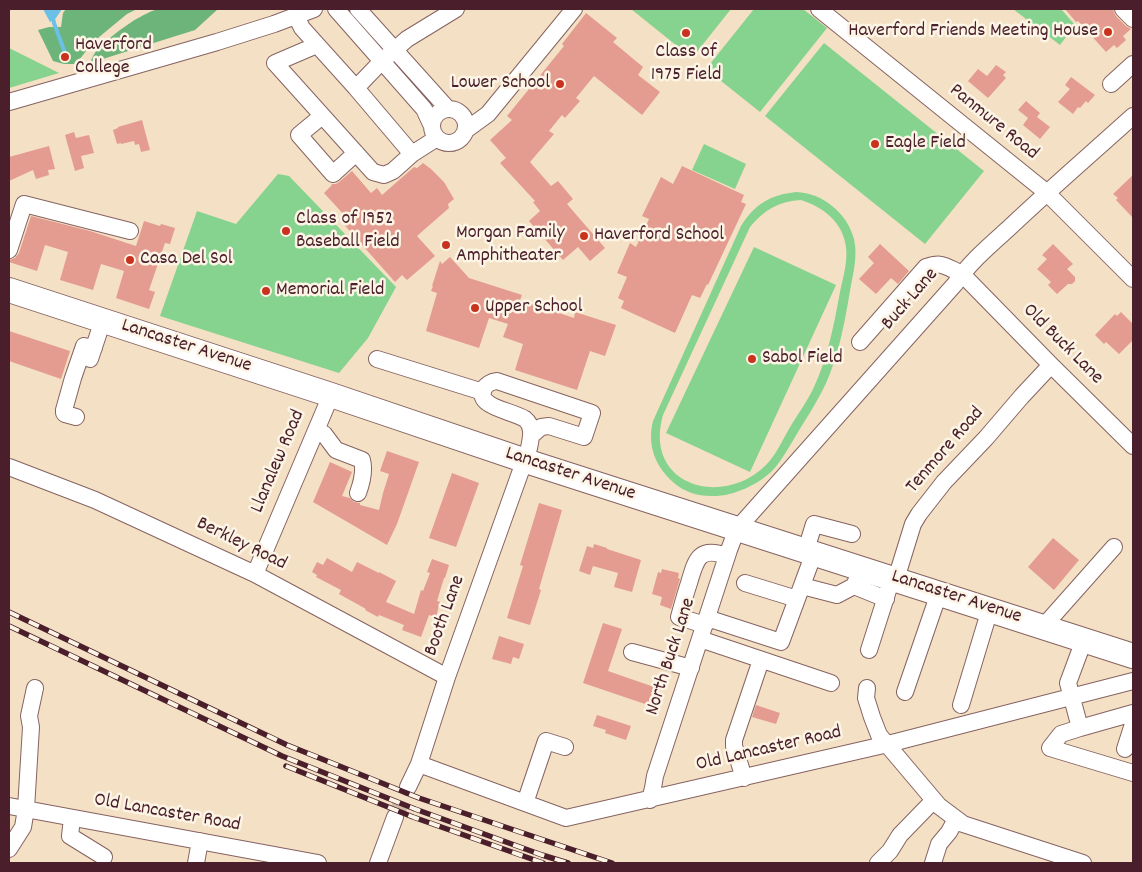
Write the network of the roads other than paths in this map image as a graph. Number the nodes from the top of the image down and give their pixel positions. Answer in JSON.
{"nodes":[{"id":1,"x":314,"y":9,"type":"edge"},
{"id":2,"x":336,"y":9,"type":"edge"},
{"id":3,"x":358,"y":9,"type":"edge"},
{"id":4,"x":456,"y":9,"type":"edge"},
{"id":5,"x":574,"y":9,"type":"edge"},
{"id":6,"x":819,"y":9,"type":"edge"},
{"id":7,"x":1123,"y":9,"type":"edge"},
{"id":8,"x":296,"y":16,"type":"junction"},
{"id":9,"x":1133,"y":19,"type":"edge"},
{"id":10,"x":317,"y":44,"type":"junction"},
{"id":11,"x":388,"y":56,"type":"junction"},
{"id":12,"x":1133,"y":64,"type":"edge"},
{"id":13,"x":1111,"y":84,"type":"dead end"},
{"id":14,"x":356,"y":88,"type":"junction"},
{"id":15,"x":9,"y":102,"type":"edge"},
{"id":16,"x":447,"y":108,"type":"junction"},
{"id":17,"x":322,"y":116,"type":"junction"},
{"id":18,"x":1133,"y":116,"type":"edge"},
{"id":19,"x":466,"y":130,"type":"junction"},
{"id":20,"x":434,"y":131,"type":"junction"},
{"id":21,"x":356,"y":153,"type":"junction"},
{"id":22,"x":412,"y":154,"type":"junction"},
{"id":23,"x":1046,"y":192,"type":"junction"},
{"id":24,"x":130,"y":231,"type":"dead end"},
{"id":25,"x":9,"y":250,"type":"edge"},
{"id":26,"x":962,"y":274,"type":"junction"},
{"id":27,"x":1133,"y":279,"type":"edge"},
{"id":28,"x":9,"y":290,"type":"edge"},
{"id":29,"x":103,"y":320,"type":"junction"},
{"id":30,"x":860,"y":342,"type":"dead end"},
{"id":31,"x":377,"y":359,"type":"dead end"},
{"id":32,"x":1051,"y":365,"type":"junction"},
{"id":33,"x":483,"y":392,"type":"junction"},
{"id":34,"x":331,"y":395,"type":"junction"},
{"id":35,"x":76,"y":417,"type":"dead end"},
{"id":36,"x":316,"y":430,"type":"junction"},
{"id":37,"x":532,"y":435,"type":"junction"},
{"id":38,"x":1133,"y":446,"type":"edge"},
{"id":39,"x":525,"y":460,"type":"junction"},
{"id":40,"x":9,"y":467,"type":"edge"},
{"id":41,"x":358,"y":494,"type":"dead end"},
{"id":42,"x":737,"y":528,"type":"junction"},
{"id":43,"x":852,"y":534,"type":"dead end"},
{"id":44,"x":1114,"y":547,"type":"dead end"},
{"id":45,"x":810,"y":552,"type":"junction"},
{"id":46,"x":727,"y":556,"type":"junction"},
{"id":47,"x":255,"y":574,"type":"junction"},
{"id":48,"x":858,"y":577,"type":"junction"},
{"id":49,"x":745,"y":583,"type":"dead end"},
{"id":50,"x":891,"y":585,"type":"junction"},
{"id":51,"x":799,"y":592,"type":"junction"},
{"id":52,"x":939,"y":593,"type":"junction"},
{"id":53,"x":990,"y":610,"type":"junction"},
{"id":54,"x":704,"y":627,"type":"junction"},
{"id":55,"x":1043,"y":627,"type":"junction"},
{"id":56,"x":1084,"y":640,"type":"junction"},
{"id":57,"x":869,"y":650,"type":"dead end"},
{"id":58,"x":632,"y":652,"type":"dead end"},
{"id":59,"x":1133,"y":656,"type":"edge"},
{"id":60,"x":760,"y":660,"type":"junction"},
{"id":61,"x":691,"y":668,"type":"junction"},
{"id":62,"x":447,"y":677,"type":"junction"},
{"id":63,"x":1133,"y":681,"type":"edge"},
{"id":64,"x":831,"y":683,"type":"dead end"},
{"id":65,"x":35,"y":688,"type":"dead end"},
{"id":66,"x":867,"y":688,"type":"dead end"},
{"id":67,"x":905,"y":692,"type":"dead end"},
{"id":68,"x":1072,"y":697,"type":"junction"},
{"id":69,"x":961,"y":705,"type":"dead end"},
{"id":70,"x":1133,"y":713,"type":"edge"},
{"id":71,"x":1133,"y":724,"type":"edge"},
{"id":72,"x":1080,"y":728,"type":"junction"},
{"id":73,"x":888,"y":744,"type":"junction"},
{"id":74,"x":565,"y":747,"type":"dead end"},
{"id":75,"x":1125,"y":750,"type":"dead end"},
{"id":76,"x":419,"y":764,"type":"junction"},
{"id":77,"x":1133,"y":773,"type":"edge"},
{"id":78,"x":744,"y":778,"type":"junction"},
{"id":79,"x":408,"y":787,"type":"tunnel mouth"},
{"id":80,"x":650,"y":800,"type":"junction"},
{"id":81,"x":934,"y":800,"type":"junction"},
{"id":82,"x":525,"y":803,"type":"junction"},
{"id":83,"x":9,"y":806,"type":"edge"},
{"id":84,"x":26,"y":809,"type":"junction"},
{"id":85,"x":396,"y":816,"type":"tunnel mouth"},
{"id":86,"x":72,"y":818,"type":"junction"},
{"id":87,"x":956,"y":819,"type":"junction"},
{"id":88,"x":200,"y":841,"type":"junction"},
{"id":89,"x":9,"y":849,"type":"edge"},
{"id":90,"x":104,"y":857,"type":"dead end"},
{"id":91,"x":284,"y":860,"type":"edge"},
{"id":92,"x":196,"y":863,"type":"edge"},
{"id":93,"x":317,"y":863,"type":"edge"},
{"id":94,"x":378,"y":863,"type":"edge"},
{"id":95,"x":878,"y":863,"type":"edge"},
{"id":96,"x":933,"y":863,"type":"edge"},
{"id":97,"x":1083,"y":863,"type":"edge"}],
"edges":[{"from":1,"to":8,"type":"street"},
{"from":2,"to":11,"type":"street"},
{"from":3,"to":11,"type":"street"},
{"from":4,"to":11,"type":"street"},
{"from":5,"to":19,"type":"street"},
{"from":6,"to":23,"type":"street","name":"Panmure Road"},
{"from":7,"to":9,"type":"street"},
{"from":8,"to":10,"type":"street"},
{"from":8,"to":15,"type":"street"},
{"from":10,"to":14,"type":"street"},
{"from":10,"to":17,"type":"street"},
{"from":11,"to":14,"type":"street"},
{"from":11,"to":16,"type":"street"},
{"from":11,"to":20,"type":"street"},
{"from":12,"to":13,"type":"street"},
{"from":14,"to":22,"type":"street"},
{"from":16,"to":19,"type":"street"},
{"from":16,"to":20,"type":"street"},
{"from":17,"to":21,"type":"street"},
{"from":17,"to":21,"type":"street"},
{"from":18,"to":23,"type":"street","name":"Buck Lane"},
{"from":19,"to":20,"type":"street"},
{"from":20,"to":22,"type":"street"},
{"from":21,"to":22,"type":"street"},
{"from":23,"to":26,"type":"street","name":"Buck Lane"},
{"from":23,"to":27,"type":"street","name":"Panmure Road"},
{"from":24,"to":25,"type":"street"},
{"from":26,"to":30,"type":"street"},
{"from":26,"to":32,"type":"street","name":"Old Buck Lane"},
{"from":26,"to":42,"type":"street","name":"Buck Lane"},
{"from":28,"to":29,"type":"highway","name":"Lancaster Avenue"},
{"from":29,"to":34,"type":"highway","name":"Lancaster Avenue"},
{"from":29,"to":35,"type":"street"},
{"from":31,"to":33,"type":"street"},
{"from":32,"to":38,"type":"street","name":"Old Buck Lane"},
{"from":32,"to":50,"type":"street","name":"Tenmore Road"},
{"from":33,"to":37,"type":"street"},
{"from":33,"to":37,"type":"street"},
{"from":34,"to":36,"type":"street","name":"Llanalew Road"},
{"from":34,"to":39,"type":"highway","name":"Lancaster Avenue"},
{"from":36,"to":41,"type":"street"},
{"from":36,"to":47,"type":"street","name":"Llanalew Road"},
{"from":37,"to":39,"type":"street","name":"Booth Lane"},
{"from":39,"to":42,"type":"highway","name":"Lancaster Avenue"},
{"from":39,"to":62,"type":"street","name":"Booth Lane"},
{"from":40,"to":47,"type":"street","name":"Berkley Road"},
{"from":42,"to":45,"type":"highway","name":"Lancaster Avenue"},
{"from":42,"to":46,"type":"street","name":"North Buck Lane"},
{"from":43,"to":45,"type":"street"},
{"from":44,"to":55,"type":"street"},
{"from":45,"to":48,"type":"highway","name":"Lancaster Avenue"},
{"from":45,"to":51,"type":"street"},
{"from":46,"to":54,"type":"street","name":"North Buck Lane"},
{"from":46,"to":54,"type":"street"},
{"from":47,"to":62,"type":"street","name":"Berkley Road"},
{"from":48,"to":50,"type":"highway","name":"Lancaster Avenue"},
{"from":48,"to":51,"type":"street"},
{"from":49,"to":51,"type":"street"},
{"from":50,"to":52,"type":"highway","name":"Lancaster Avenue"},
{"from":50,"to":57,"type":"street","name":"Tenmore Road"},
{"from":51,"to":54,"type":"street"},
{"from":52,"to":53,"type":"highway","name":"Lancaster Avenue"},
{"from":52,"to":67,"type":"street"},
{"from":53,"to":55,"type":"highway","name":"Lancaster Avenue"},
{"from":53,"to":69,"type":"street"},
{"from":54,"to":60,"type":"street"},
{"from":54,"to":61,"type":"street","name":"North Buck Lane"},
{"from":55,"to":56,"type":"highway","name":"Lancaster Avenue"},
{"from":56,"to":59,"type":"highway","name":"Lancaster Avenue"},
{"from":56,"to":68,"type":"street"},
{"from":58,"to":61,"type":"street"},
{"from":60,"to":64,"type":"street"},
{"from":60,"to":78,"type":"street"},
{"from":61,"to":80,"type":"street","name":"North Buck Lane"},
{"from":62,"to":76,"type":"street","name":"Booth Lane"},
{"from":63,"to":68,"type":"street","name":"Old Lancaster Road"},
{"from":65,"to":84,"type":"street"},
{"from":66,"to":73,"type":"street"},
{"from":68,"to":72,"type":"street"},
{"from":68,"to":73,"type":"street","name":"Old Lancaster Road"},
{"from":70,"to":72,"type":"street"},
{"from":71,"to":75,"type":"street"},
{"from":72,"to":77,"type":"street"},
{"from":73,"to":78,"type":"street","name":"Old Lancaster Road"},
{"from":73,"to":81,"type":"street"},
{"from":74,"to":82,"type":"street"},
{"from":76,"to":79,"type":"street","name":"Booth Lane"},
{"from":76,"to":82,"type":"street","name":"Old Lancaster Road"},
{"from":78,"to":80,"type":"street","name":"Old Lancaster Road"},
{"from":80,"to":82,"type":"street","name":"Old Lancaster Road"},
{"from":81,"to":87,"type":"street"},
{"from":81,"to":95,"type":"street"},
{"from":83,"to":84,"type":"street","name":"Old Lancaster Road"},
{"from":84,"to":86,"type":"street","name":"Old Lancaster Road"},
{"from":84,"to":89,"type":"street"},
{"from":85,"to":94,"type":"street"},
{"from":86,"to":88,"type":"street","name":"Old Lancaster Road"},
{"from":86,"to":90,"type":"street"},
{"from":87,"to":96,"type":"street"},
{"from":87,"to":97,"type":"street"},
{"from":88,"to":91,"type":"street","name":"Old Lancaster Road"},
{"from":88,"to":92,"type":"street"},
{"from":91,"to":93,"type":"street","name":"Old Lancaster Road"}]}
